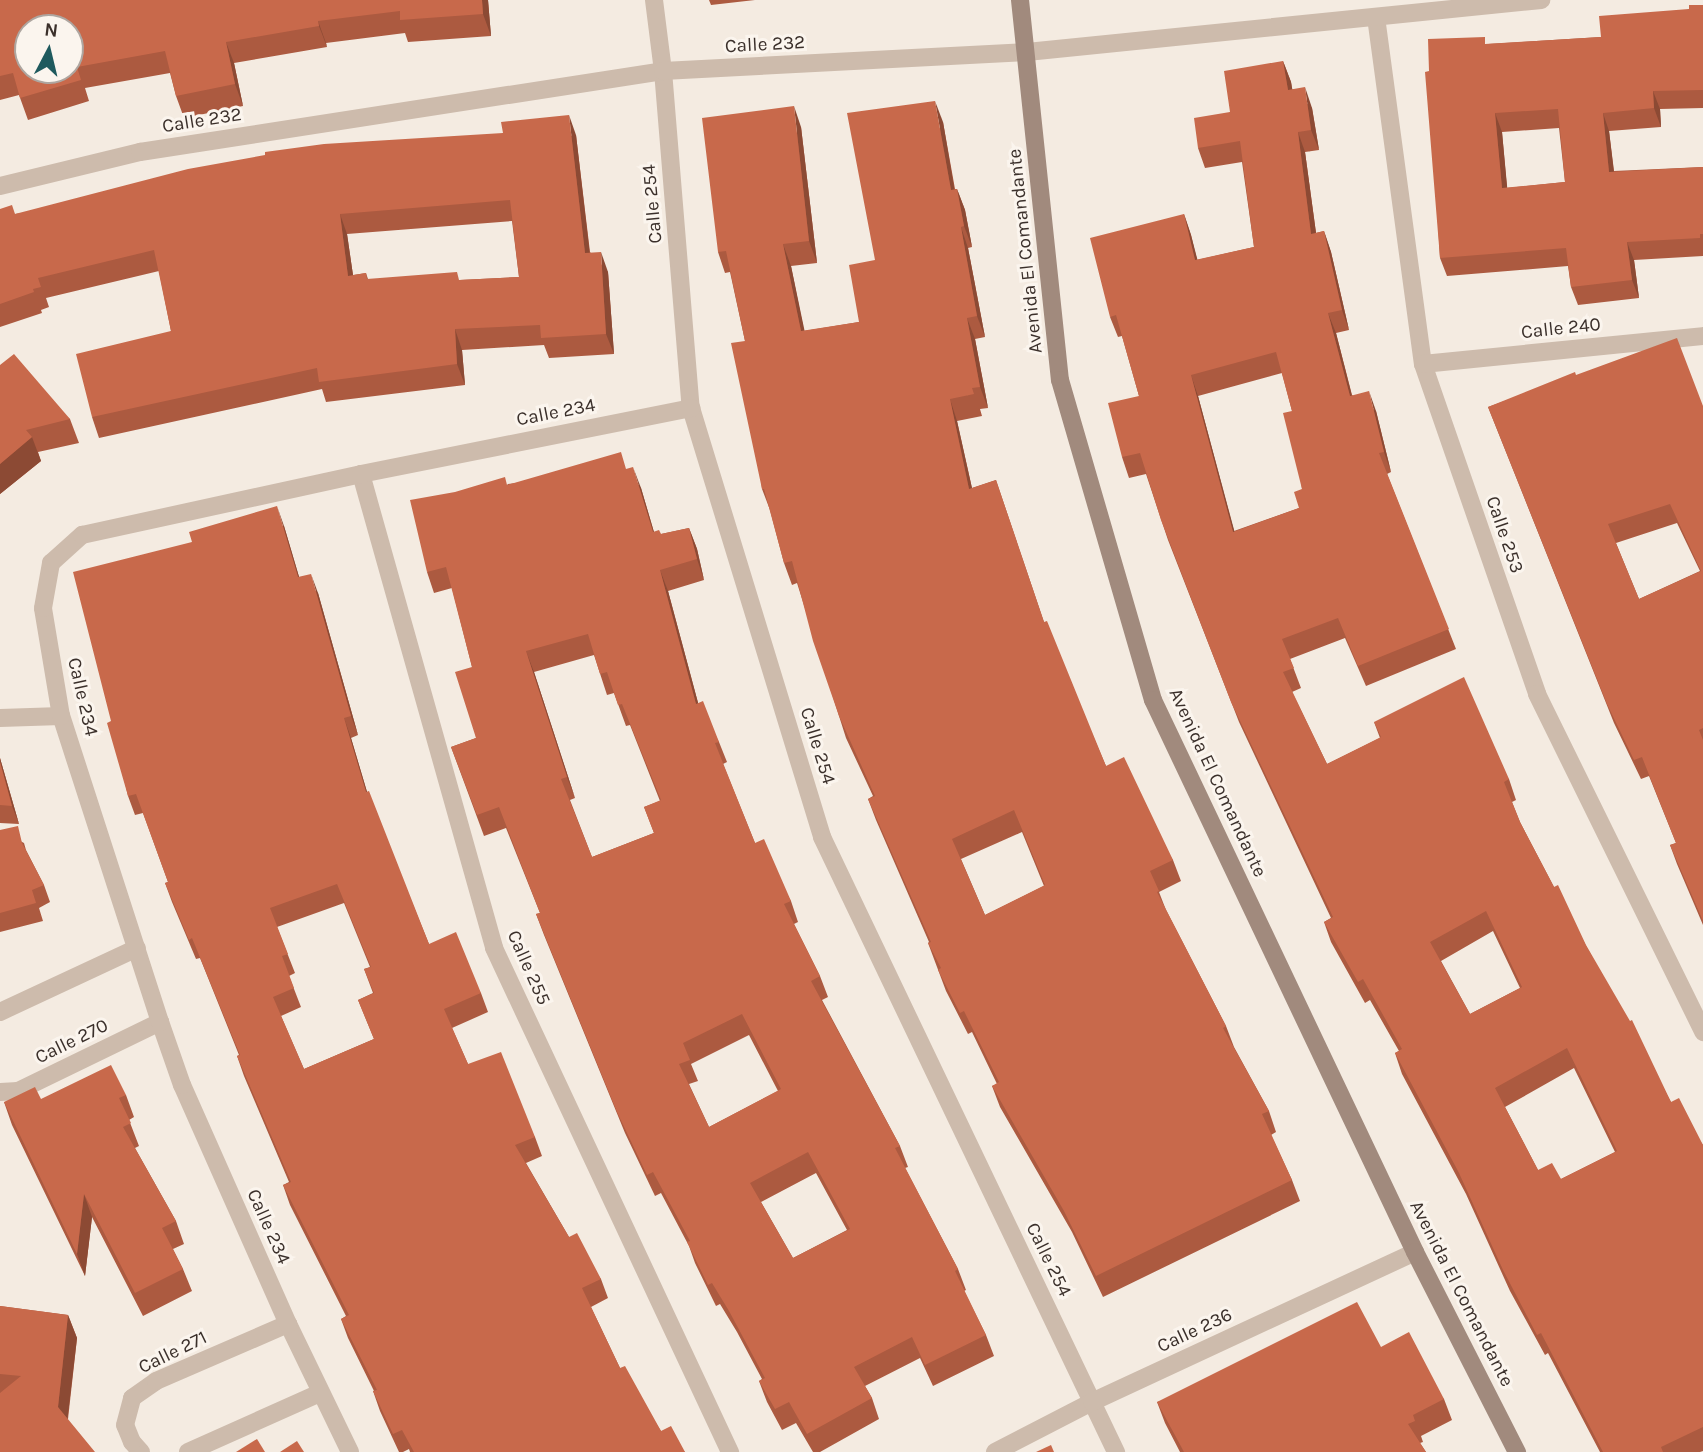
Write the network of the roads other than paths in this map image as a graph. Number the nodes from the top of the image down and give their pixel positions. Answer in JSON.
{"nodes":[{"id":1,"x":654,"y":0,"type":"edge"},
{"id":2,"x":1020,"y":0,"type":"edge"},
{"id":3,"x":1541,"y":0,"type":"edge"},
{"id":4,"x":1376,"y":18,"type":"junction"},
{"id":5,"x":1027,"y":52,"type":"junction"},
{"id":6,"x":663,"y":71,"type":"junction"},
{"id":7,"x":0,"y":186,"type":"edge"},
{"id":8,"x":1703,"y":335,"type":"edge"},
{"id":9,"x":1423,"y":364,"type":"junction"},
{"id":10,"x":691,"y":408,"type":"junction"},
{"id":11,"x":361,"y":474,"type":"junction"},
{"id":12,"x":61,"y":716,"type":"junction"},
{"id":13,"x":0,"y":718,"type":"edge"},
{"id":14,"x":137,"y":948,"type":"junction"},
{"id":15,"x":0,"y":1012,"type":"edge"},
{"id":16,"x":160,"y":1022,"type":"junction"},
{"id":17,"x":1703,"y":1032,"type":"edge"},
{"id":18,"x":0,"y":1092,"type":"edge"},
{"id":19,"x":1415,"y":1252,"type":"junction"},
{"id":20,"x":288,"y":1324,"type":"junction"},
{"id":21,"x":320,"y":1393,"type":"junction"},
{"id":22,"x":1092,"y":1402,"type":"junction"},
{"id":23,"x":141,"y":1452,"type":"edge"},
{"id":24,"x":188,"y":1452,"type":"edge"},
{"id":25,"x":350,"y":1452,"type":"edge"},
{"id":26,"x":730,"y":1452,"type":"edge"},
{"id":27,"x":995,"y":1452,"type":"edge"},
{"id":28,"x":1116,"y":1452,"type":"edge"},
{"id":29,"x":1517,"y":1452,"type":"edge"}],
"edges":[{"from":1,"to":6,"type":"street","name":"Calle 254"},
{"from":2,"to":5,"type":"street","name":"Avenida El Comandante"},
{"from":3,"to":4,"type":"street","name":"Calle 232"},
{"from":4,"to":5,"type":"street","name":"Calle 232"},
{"from":4,"to":9,"type":"street","name":"Calle 253"},
{"from":5,"to":6,"type":"street","name":"Calle 232"},
{"from":5,"to":19,"type":"street","name":"Avenida El Comandante"},
{"from":6,"to":7,"type":"street","name":"Calle 232"},
{"from":6,"to":10,"type":"street","name":"Calle 254"},
{"from":8,"to":9,"type":"street","name":"Calle 240"},
{"from":9,"to":17,"type":"street","name":"Calle 253"},
{"from":10,"to":11,"type":"street","name":"Calle 234"},
{"from":10,"to":22,"type":"street","name":"Calle 254"},
{"from":11,"to":12,"type":"street","name":"Calle 234"},
{"from":11,"to":26,"type":"street","name":"Calle 255"},
{"from":12,"to":13,"type":"street"},
{"from":12,"to":14,"type":"street","name":"Calle 234"},
{"from":14,"to":15,"type":"street"},
{"from":14,"to":16,"type":"street","name":"Calle 234"},
{"from":16,"to":18,"type":"street","name":"Calle 270"},
{"from":16,"to":20,"type":"street","name":"Calle 234"},
{"from":19,"to":22,"type":"street","name":"Calle 236"},
{"from":19,"to":29,"type":"street","name":"Avenida El Comandante"},
{"from":20,"to":21,"type":"street","name":"Calle 234"},
{"from":20,"to":23,"type":"street","name":"Calle 271"},
{"from":21,"to":24,"type":"street"},
{"from":21,"to":25,"type":"street","name":"Calle 234"},
{"from":22,"to":27,"type":"street","name":"Calle 236"},
{"from":22,"to":28,"type":"street","name":"Calle 254"}]}
